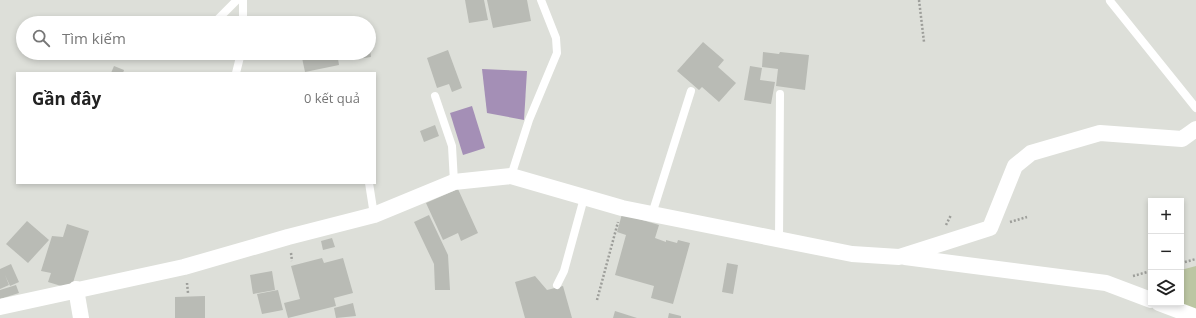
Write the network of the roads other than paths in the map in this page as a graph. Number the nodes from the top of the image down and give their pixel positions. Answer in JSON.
{"nodes":[{"id":1,"x":237,"y":0,"type":"edge"},
{"id":2,"x":243,"y":0,"type":"edge"},
{"id":3,"x":541,"y":0,"type":"edge"},
{"id":4,"x":1110,"y":1,"type":"edge"},
{"id":5,"x":221,"y":16,"type":"edge"},
{"id":6,"x":243,"y":16,"type":"edge"},
{"id":7,"x":239,"y":60,"type":"edge"},
{"id":8,"x":236,"y":72,"type":"edge"},
{"id":9,"x":691,"y":92,"type":"dead end"},
{"id":10,"x":780,"y":94,"type":"dead end"},
{"id":11,"x":435,"y":96,"type":"dead end"},
{"id":12,"x":1196,"y":108,"type":"edge"},
{"id":13,"x":1196,"y":129,"type":"edge"},
{"id":14,"x":511,"y":176,"type":"junction"},
{"id":15,"x":454,"y":182,"type":"junction"},
{"id":16,"x":369,"y":184,"type":"edge"},
{"id":17,"x":584,"y":198,"type":"junction"},
{"id":18,"x":374,"y":214,"type":"junction"},
{"id":19,"x":652,"y":214,"type":"junction"},
{"id":20,"x":779,"y":240,"type":"junction"},
{"id":21,"x":900,"y":257,"type":"junction"},
{"id":22,"x":557,"y":284,"type":"dead end"},
{"id":23,"x":76,"y":290,"type":"junction"},
{"id":24,"x":1148,"y":299,"type":"edge"},
{"id":25,"x":1168,"y":306,"type":"edge"},
{"id":26,"x":0,"y":307,"type":"edge"},
{"id":27,"x":1196,"y":317,"type":"edge"},
{"id":28,"x":81,"y":318,"type":"edge"}],
"edges":[{"from":1,"to":5,"type":"lane"},
{"from":2,"to":6,"type":"lane"},
{"from":3,"to":14,"type":"lane"},
{"from":4,"to":12,"type":"lane"},
{"from":7,"to":8,"type":"lane"},
{"from":9,"to":19,"type":"lane"},
{"from":10,"to":20,"type":"lane"},
{"from":11,"to":15,"type":"lane"},
{"from":13,"to":21,"type":"street"},
{"from":14,"to":15,"type":"street"},
{"from":14,"to":17,"type":"street"},
{"from":15,"to":18,"type":"street"},
{"from":16,"to":18,"type":"lane"},
{"from":17,"to":19,"type":"street"},
{"from":17,"to":22,"type":"lane"},
{"from":18,"to":23,"type":"street"},
{"from":19,"to":20,"type":"street"},
{"from":20,"to":21,"type":"street"},
{"from":21,"to":24,"type":"street"},
{"from":23,"to":26,"type":"street"},
{"from":23,"to":28,"type":"street"},
{"from":25,"to":27,"type":"street"}]}
